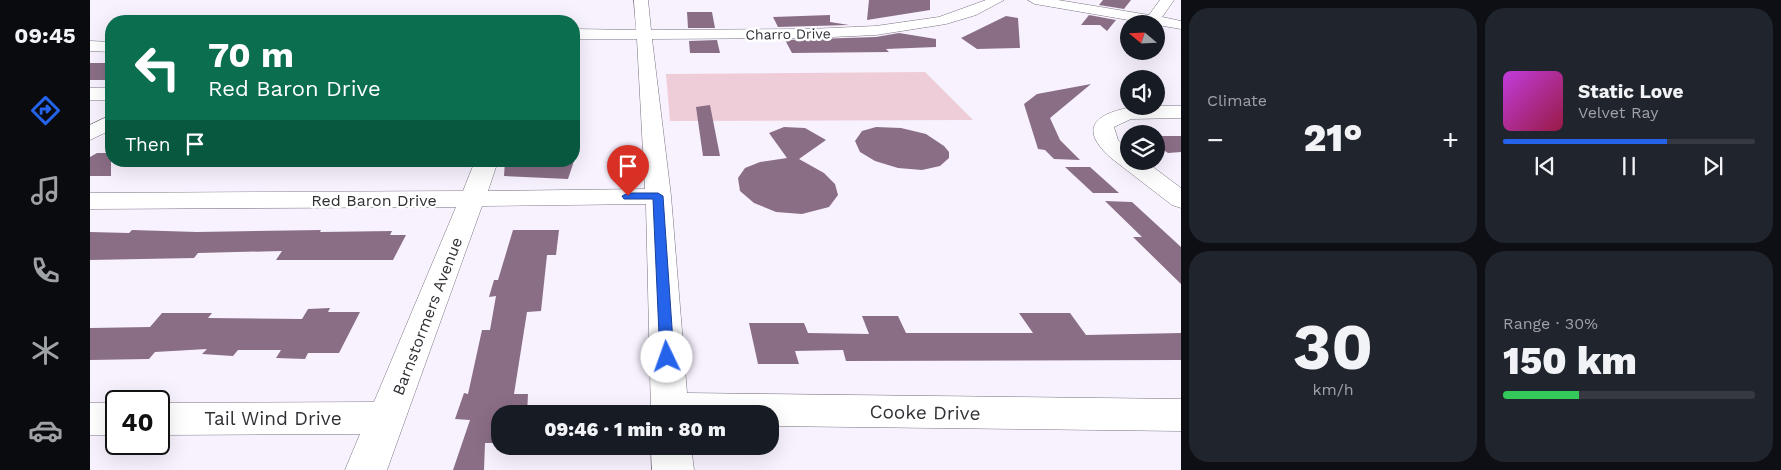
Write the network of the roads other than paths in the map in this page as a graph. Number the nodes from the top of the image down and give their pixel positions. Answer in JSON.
{"nodes":[{"id":1,"x":641,"y":0,"type":"edge"},
{"id":2,"x":997,"y":0,"type":"edge"},
{"id":3,"x":1035,"y":0,"type":"edge"},
{"id":4,"x":1167,"y":0,"type":"edge"},
{"id":5,"x":1120,"y":15,"type":"edge"},
{"id":6,"x":1156,"y":15,"type":"edge"},
{"id":7,"x":1165,"y":23,"type":"edge"},
{"id":8,"x":1181,"y":25,"type":"edge"},
{"id":9,"x":580,"y":34,"type":"edge"},
{"id":10,"x":642,"y":35,"type":"junction"},
{"id":11,"x":90,"y":46,"type":"edge"},
{"id":12,"x":105,"y":47,"type":"edge"},
{"id":13,"x":90,"y":94,"type":"edge"},
{"id":14,"x":105,"y":94,"type":"edge"},
{"id":15,"x":1181,"y":112,"type":"edge"},
{"id":16,"x":105,"y":125,"type":"edge"},
{"id":17,"x":90,"y":134,"type":"edge"},
{"id":18,"x":1120,"y":154,"type":"edge"},
{"id":19,"x":485,"y":167,"type":"edge"},
{"id":20,"x":1141,"y":170,"type":"edge"},
{"id":21,"x":658,"y":196,"type":"junction"},
{"id":22,"x":472,"y":200,"type":"junction"},
{"id":23,"x":1181,"y":200,"type":"edge"},
{"id":24,"x":90,"y":202,"type":"edge"},
{"id":25,"x":669,"y":405,"type":"edge"},
{"id":26,"x":1181,"y":415,"type":"edge"},
{"id":27,"x":386,"y":418,"type":"junction"},
{"id":28,"x":90,"y":419,"type":"edge"},
{"id":29,"x":105,"y":419,"type":"edge"},
{"id":30,"x":170,"y":419,"type":"edge"},
{"id":31,"x":779,"y":421,"type":"edge"},
{"id":32,"x":671,"y":455,"type":"edge"},
{"id":33,"x":366,"y":470,"type":"edge"},
{"id":34,"x":672,"y":470,"type":"edge"}],
"edges":[{"from":1,"to":10,"type":"street"},
{"from":2,"to":10,"type":"street","name":"Charro Drive"},
{"from":3,"to":5,"type":"street"},
{"from":4,"to":6,"type":"street"},
{"from":7,"to":8,"type":"street"},
{"from":9,"to":10,"type":"street","name":"Charro Drive"},
{"from":10,"to":21,"type":"street"},
{"from":11,"to":12,"type":"street"},
{"from":13,"to":14,"type":"street"},
{"from":15,"to":18,"type":"street"},
{"from":16,"to":17,"type":"street"},
{"from":19,"to":22,"type":"street","name":"Barnstormers Avenue"},
{"from":20,"to":23,"type":"street"},
{"from":21,"to":22,"type":"street","name":"Red Baron Drive"},
{"from":21,"to":25,"type":"street"},
{"from":22,"to":24,"type":"street","name":"Red Baron Drive"},
{"from":22,"to":27,"type":"street","name":"Barnstormers Avenue"},
{"from":26,"to":31,"type":"street","name":"Cooke Drive"},
{"from":27,"to":30,"type":"street","name":"Tail Wind Drive"},
{"from":27,"to":33,"type":"street","name":"Barnstormers Avenue"},
{"from":28,"to":29,"type":"street"},
{"from":32,"to":34,"type":"street"}]}
